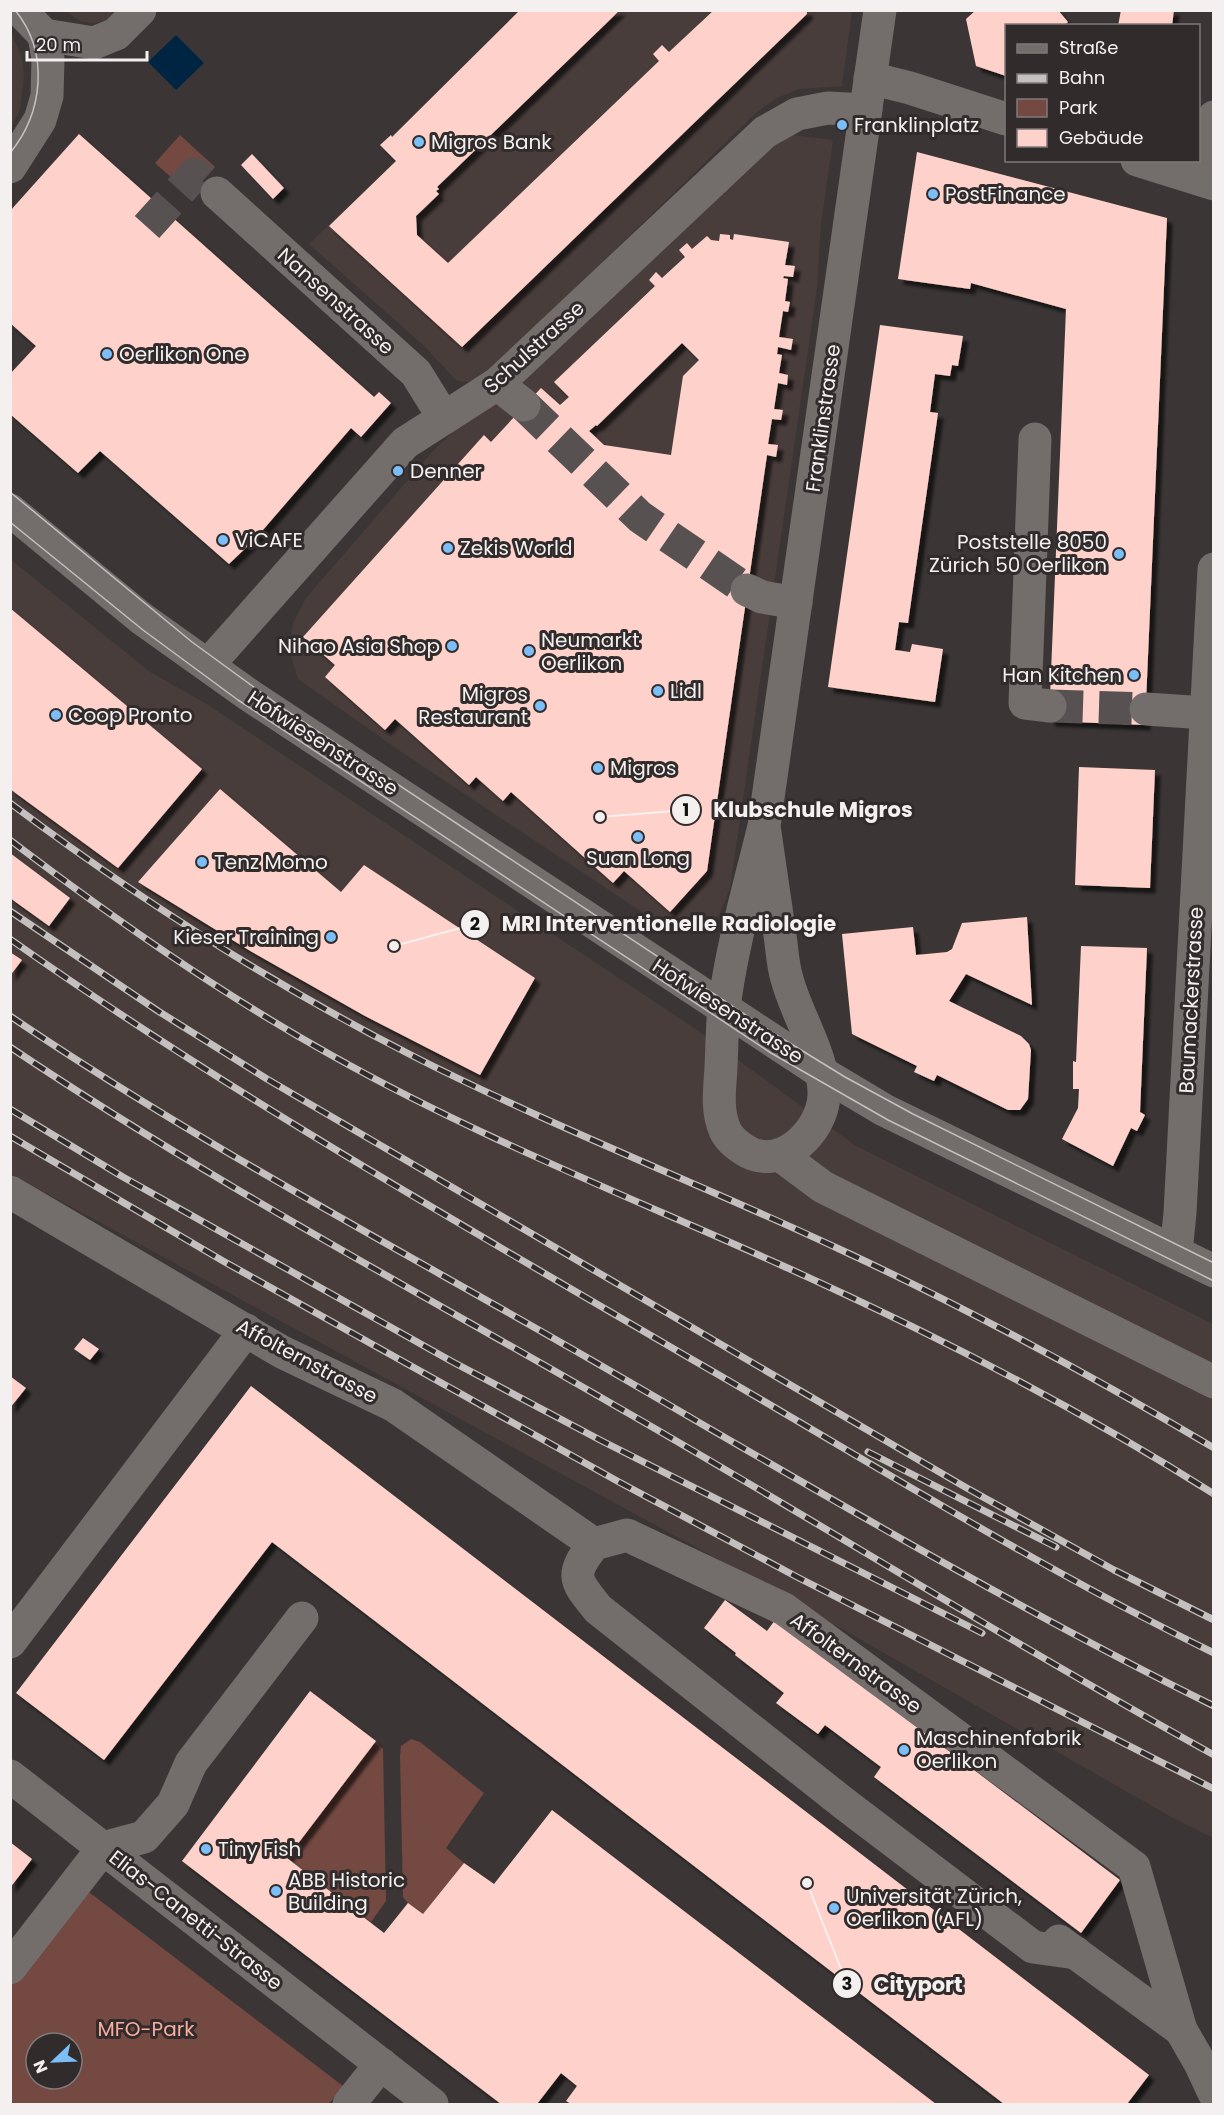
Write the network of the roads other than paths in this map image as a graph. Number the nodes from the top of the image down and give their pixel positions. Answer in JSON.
{"nodes":[{"id":1,"x":20,"y":10,"type":"edge"},
{"id":2,"x":140,"y":10,"type":"edge"},
{"id":3,"x":880,"y":10,"type":"edge"},
{"id":4,"x":45,"y":35,"type":"junction"},
{"id":5,"x":868,"y":94,"type":"junction"},
{"id":6,"x":1214,"y":117,"type":"edge"},
{"id":7,"x":1005,"y":119,"type":"edge"},
{"id":8,"x":1143,"y":162,"type":"edge"},
{"id":9,"x":1214,"y":162,"type":"edge"},
{"id":10,"x":10,"y":167,"type":"edge"},
{"id":11,"x":1214,"y":184,"type":"edge"},
{"id":12,"x":217,"y":193,"type":"tunnel mouth"},
{"id":13,"x":497,"y":384,"type":"junction"},
{"id":14,"x":524,"y":405,"type":"tunnel mouth"},
{"id":15,"x":444,"y":418,"type":"junction"},
{"id":16,"x":1035,"y":439,"type":"dead end"},
{"id":17,"x":10,"y":510,"type":"edge"},
{"id":18,"x":1214,"y":569,"type":"edge"},
{"id":19,"x":747,"y":590,"type":"tunnel mouth"},
{"id":20,"x":796,"y":603,"type":"junction"},
{"id":21,"x":202,"y":661,"type":"junction"},
{"id":22,"x":1050,"y":706,"type":"tunnel mouth"},
{"id":23,"x":1146,"y":709,"type":"tunnel mouth"},
{"id":24,"x":1206,"y":713,"type":"junction"},
{"id":25,"x":764,"y":826,"type":"junction"},
{"id":26,"x":1204,"y":929,"type":"edge"},
{"id":27,"x":724,"y":1007,"type":"junction"},
{"id":28,"x":822,"y":1073,"type":"junction"},
{"id":29,"x":780,"y":1155,"type":"junction"},
{"id":30,"x":10,"y":1192,"type":"edge"},
{"id":31,"x":1176,"y":1252,"type":"junction"},
{"id":32,"x":1214,"y":1271,"type":"edge"},
{"id":33,"x":246,"y":1330,"type":"junction"},
{"id":34,"x":1214,"y":1383,"type":"edge"},
{"id":35,"x":594,"y":1544,"type":"junction"},
{"id":36,"x":302,"y":1618,"type":"dead end"},
{"id":37,"x":10,"y":1642,"type":"edge"},
{"id":38,"x":10,"y":1776,"type":"edge"},
{"id":39,"x":858,"y":1786,"type":"dead end"},
{"id":40,"x":103,"y":1848,"type":"junction"},
{"id":41,"x":1076,"y":1953,"type":"junction"},
{"id":42,"x":10,"y":1968,"type":"edge"},
{"id":43,"x":1181,"y":2030,"type":"junction"},
{"id":44,"x":381,"y":2064,"type":"junction"},
{"id":45,"x":1214,"y":2093,"type":"edge"},
{"id":46,"x":349,"y":2104,"type":"edge"},
{"id":47,"x":432,"y":2104,"type":"edge"}],
"edges":[{"from":1,"to":4,"type":"street"},
{"from":2,"to":4,"type":"street"},
{"from":3,"to":5,"type":"street","name":"Franklinstrasse"},
{"from":4,"to":10,"type":"street"},
{"from":5,"to":7,"type":"street","name":"Schulstrasse"},
{"from":5,"to":13,"type":"street","name":"Schulstrasse"},
{"from":5,"to":20,"type":"street","name":"Franklinstrasse"},
{"from":6,"to":9,"type":"street"},
{"from":8,"to":11,"type":"street"},
{"from":12,"to":15,"type":"street","name":"Nansenstrasse"},
{"from":13,"to":14,"type":"street"},
{"from":13,"to":15,"type":"street","name":"Schulstrasse"},
{"from":15,"to":21,"type":"street","name":"Schulstrasse"},
{"from":16,"to":22,"type":"street"},
{"from":17,"to":21,"type":"street","name":"Hofwiesenstrasse"},
{"from":18,"to":24,"type":"street","name":"Baumackerstrasse"},
{"from":19,"to":20,"type":"street"},
{"from":20,"to":25,"type":"street","name":"Franklinstrasse"},
{"from":21,"to":27,"type":"street","name":"Hofwiesenstrasse"},
{"from":23,"to":24,"type":"street"},
{"from":24,"to":26,"type":"street","name":"Baumackerstrasse"},
{"from":25,"to":27,"type":"street","name":"Franklinstrasse"},
{"from":25,"to":28,"type":"street","name":"Franklinstrasse"},
{"from":26,"to":31,"type":"street","name":"Baumackerstrasse"},
{"from":27,"to":28,"type":"street","name":"Hofwiesenstrasse"},
{"from":27,"to":29,"type":"street","name":"Franklinstrasse"},
{"from":28,"to":29,"type":"street","name":"Franklinstrasse"},
{"from":28,"to":31,"type":"street","name":"Hofwiesenstrasse"},
{"from":29,"to":34,"type":"street"},
{"from":30,"to":33,"type":"street","name":"Affolternstrasse"},
{"from":31,"to":32,"type":"street","name":"Hofwiesenstrasse"},
{"from":33,"to":35,"type":"street","name":"Affolternstrasse"},
{"from":33,"to":37,"type":"street"},
{"from":35,"to":41,"type":"street","name":"Affolternstrasse"},
{"from":35,"to":43,"type":"street","name":"Affolternstrasse"},
{"from":36,"to":40,"type":"street"},
{"from":38,"to":40,"type":"street","name":"Elias-Canetti-Strasse"},
{"from":39,"to":41,"type":"street"},
{"from":40,"to":42,"type":"street"},
{"from":40,"to":44,"type":"street","name":"Elias-Canetti-Strasse"},
{"from":41,"to":43,"type":"street","name":"Affolternstrasse"},
{"from":43,"to":45,"type":"street","name":"Affolternstrasse"},
{"from":44,"to":46,"type":"street"},
{"from":44,"to":47,"type":"street","name":"Elias-Canetti-Strasse"}]}
